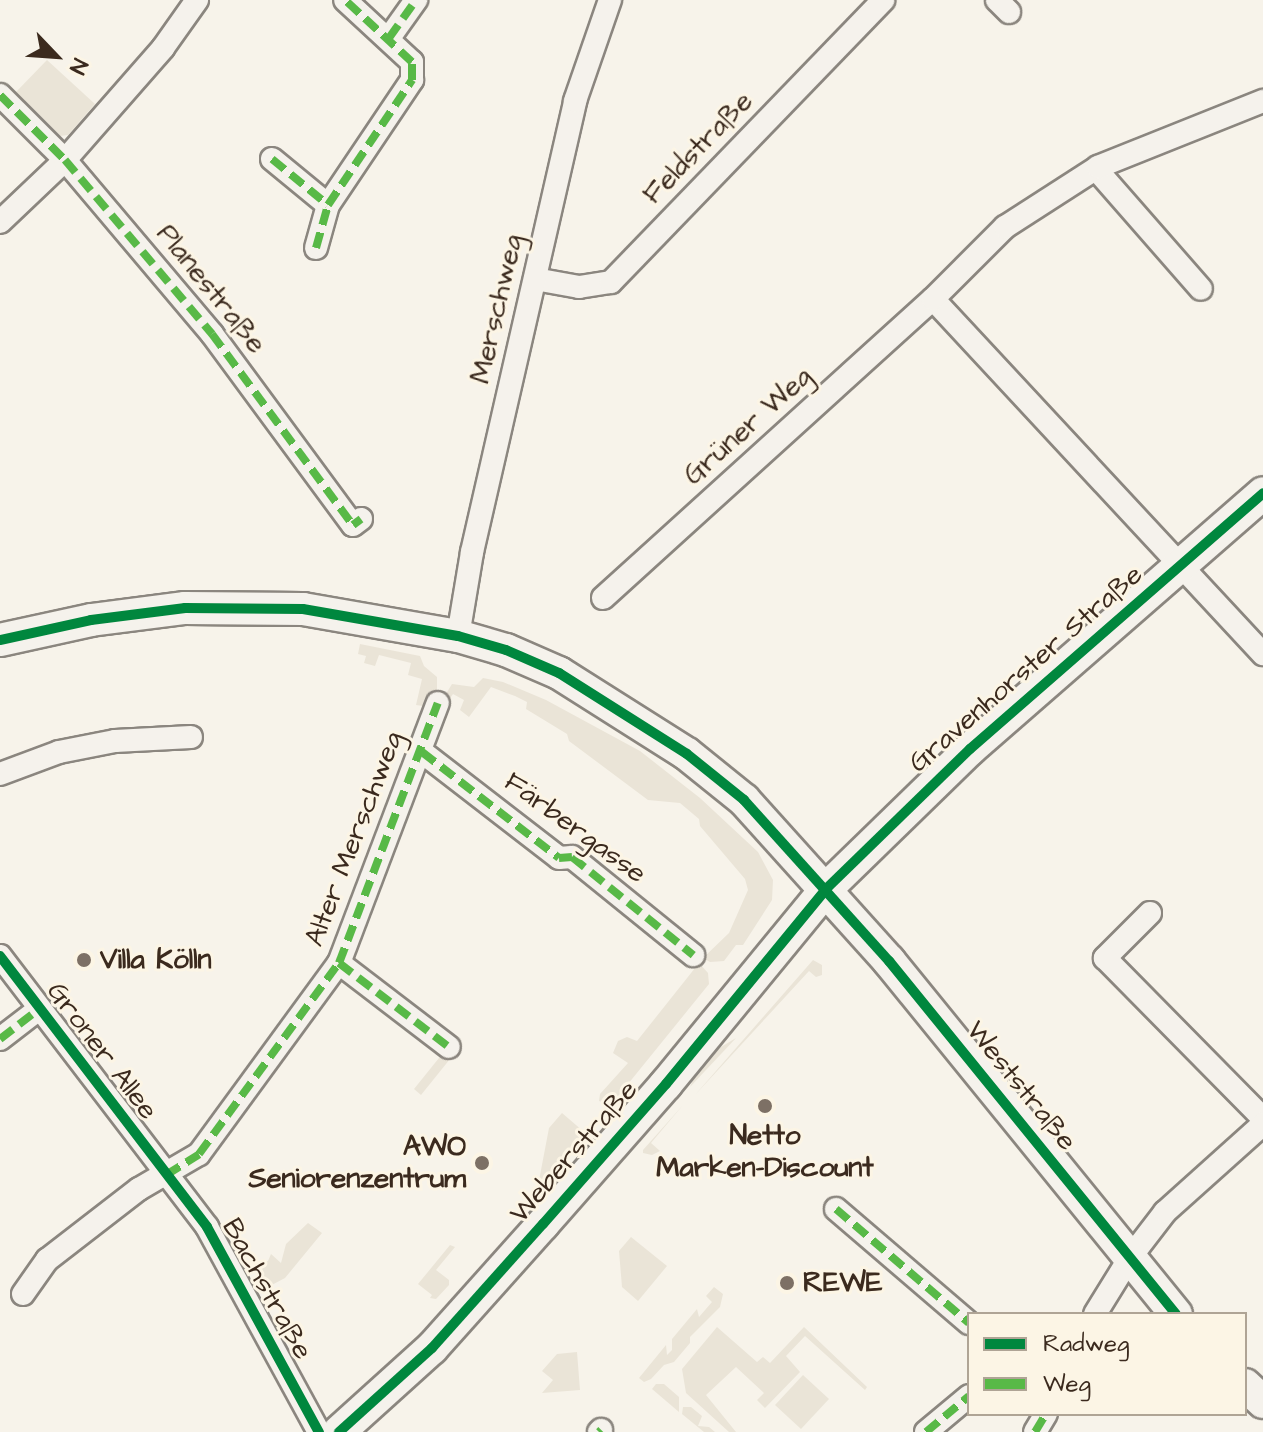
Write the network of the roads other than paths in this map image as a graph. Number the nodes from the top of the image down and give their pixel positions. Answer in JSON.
{"nodes":[{"id":1,"x":197,"y":0,"type":"edge"},
{"id":2,"x":345,"y":0,"type":"edge"},
{"id":3,"x":416,"y":0,"type":"edge"},
{"id":4,"x":610,"y":0,"type":"edge"},
{"id":5,"x":883,"y":0,"type":"edge"},
{"id":6,"x":389,"y":38,"type":"junction"},
{"id":7,"x":0,"y":95,"type":"edge"},
{"id":8,"x":1263,"y":101,"type":"edge"},
{"id":9,"x":272,"y":159,"type":"dead end"},
{"id":10,"x":65,"y":160,"type":"junction"},
{"id":11,"x":1096,"y":169,"type":"junction"},
{"id":12,"x":328,"y":205,"type":"junction"},
{"id":13,"x":0,"y":222,"type":"edge"},
{"id":14,"x":316,"y":248,"type":"dead end"},
{"id":15,"x":535,"y":279,"type":"junction"},
{"id":16,"x":1201,"y":289,"type":"dead end"},
{"id":17,"x":933,"y":299,"type":"junction"},
{"id":18,"x":1263,"y":493,"type":"edge"},
{"id":19,"x":361,"y":519,"type":"dead end"},
{"id":20,"x":1181,"y":564,"type":"junction"},
{"id":21,"x":603,"y":598,"type":"dead end"},
{"id":22,"x":458,"y":636,"type":"junction"},
{"id":23,"x":0,"y":640,"type":"edge"},
{"id":24,"x":1263,"y":654,"type":"edge"},
{"id":25,"x":438,"y":703,"type":"dead end"},
{"id":26,"x":191,"y":737,"type":"dead end"},
{"id":27,"x":422,"y":752,"type":"junction"},
{"id":28,"x":0,"y":774,"type":"edge"},
{"id":29,"x":827,"y":888,"type":"junction"},
{"id":30,"x":1150,"y":913,"type":"dead end"},
{"id":31,"x":693,"y":955,"type":"dead end"},
{"id":32,"x":0,"y":956,"type":"edge"},
{"id":33,"x":339,"y":963,"type":"junction"},
{"id":34,"x":39,"y":1009,"type":"junction"},
{"id":35,"x":0,"y":1039,"type":"edge"},
{"id":36,"x":449,"y":1047,"type":"dead end"},
{"id":37,"x":1263,"y":1118,"type":"edge"},
{"id":38,"x":1263,"y":1124,"type":"edge"},
{"id":39,"x":166,"y":1175,"type":"junction"},
{"id":40,"x":836,"y":1209,"type":"dead end"},
{"id":41,"x":1129,"y":1259,"type":"junction"},
{"id":42,"x":23,"y":1294,"type":"dead end"},
{"id":43,"x":1096,"y":1312,"type":"edge"},
{"id":44,"x":1174,"y":1312,"type":"edge"},
{"id":45,"x":967,"y":1321,"type":"edge"},
{"id":46,"x":1247,"y":1387,"type":"edge"},
{"id":47,"x":967,"y":1398,"type":"edge"},
{"id":48,"x":1263,"y":1402,"type":"edge"},
{"id":49,"x":319,"y":1432,"type":"edge"},
{"id":50,"x":339,"y":1432,"type":"edge"},
{"id":51,"x":926,"y":1432,"type":"edge"}],
"edges":[{"from":1,"to":10,"type":"street"},
{"from":2,"to":6,"type":"street"},
{"from":3,"to":6,"type":"street"},
{"from":4,"to":15,"type":"street","name":"Merschweg"},
{"from":5,"to":15,"type":"street","name":"Feldstraße"},
{"from":6,"to":12,"type":"street"},
{"from":7,"to":10,"type":"street","name":"Planestraße"},
{"from":8,"to":11,"type":"street","name":"Grüner Weg"},
{"from":9,"to":12,"type":"street"},
{"from":10,"to":13,"type":"street"},
{"from":10,"to":19,"type":"street","name":"Planestraße"},
{"from":11,"to":16,"type":"street"},
{"from":11,"to":17,"type":"street","name":"Grüner Weg"},
{"from":12,"to":14,"type":"street"},
{"from":15,"to":22,"type":"street","name":"Merschweg"},
{"from":17,"to":20,"type":"street"},
{"from":17,"to":21,"type":"street","name":"Grüner Weg"},
{"from":18,"to":20,"type":"main road","name":"Gravenhorster Straße"},
{"from":20,"to":24,"type":"street"},
{"from":20,"to":29,"type":"main road","name":"Gravenhorster Straße"},
{"from":22,"to":23,"type":"main road","name":"Weststraße"},
{"from":22,"to":29,"type":"main road","name":"Weststraße"},
{"from":25,"to":27,"type":"street","name":"Alter Merschweg"},
{"from":26,"to":28,"type":"street"},
{"from":27,"to":31,"type":"street","name":"Färbergasse"},
{"from":27,"to":33,"type":"street","name":"Alter Merschweg"},
{"from":29,"to":41,"type":"main road","name":"Weststraße"},
{"from":29,"to":50,"type":"main road","name":"Weberstraße"},
{"from":30,"to":37,"type":"street"},
{"from":32,"to":34,"type":"street","name":"Groner Allee"},
{"from":33,"to":36,"type":"street"},
{"from":33,"to":39,"type":"street","name":"Alter Merschweg"},
{"from":34,"to":35,"type":"street"},
{"from":34,"to":39,"type":"street","name":"Groner Allee"},
{"from":38,"to":41,"type":"street"},
{"from":39,"to":42,"type":"street"},
{"from":39,"to":49,"type":"street","name":"Bachstraße"},
{"from":40,"to":45,"type":"street"},
{"from":41,"to":43,"type":"street"},
{"from":41,"to":44,"type":"main road","name":"Weststraße"},
{"from":46,"to":48,"type":"main road"},
{"from":47,"to":51,"type":"street"}]}
